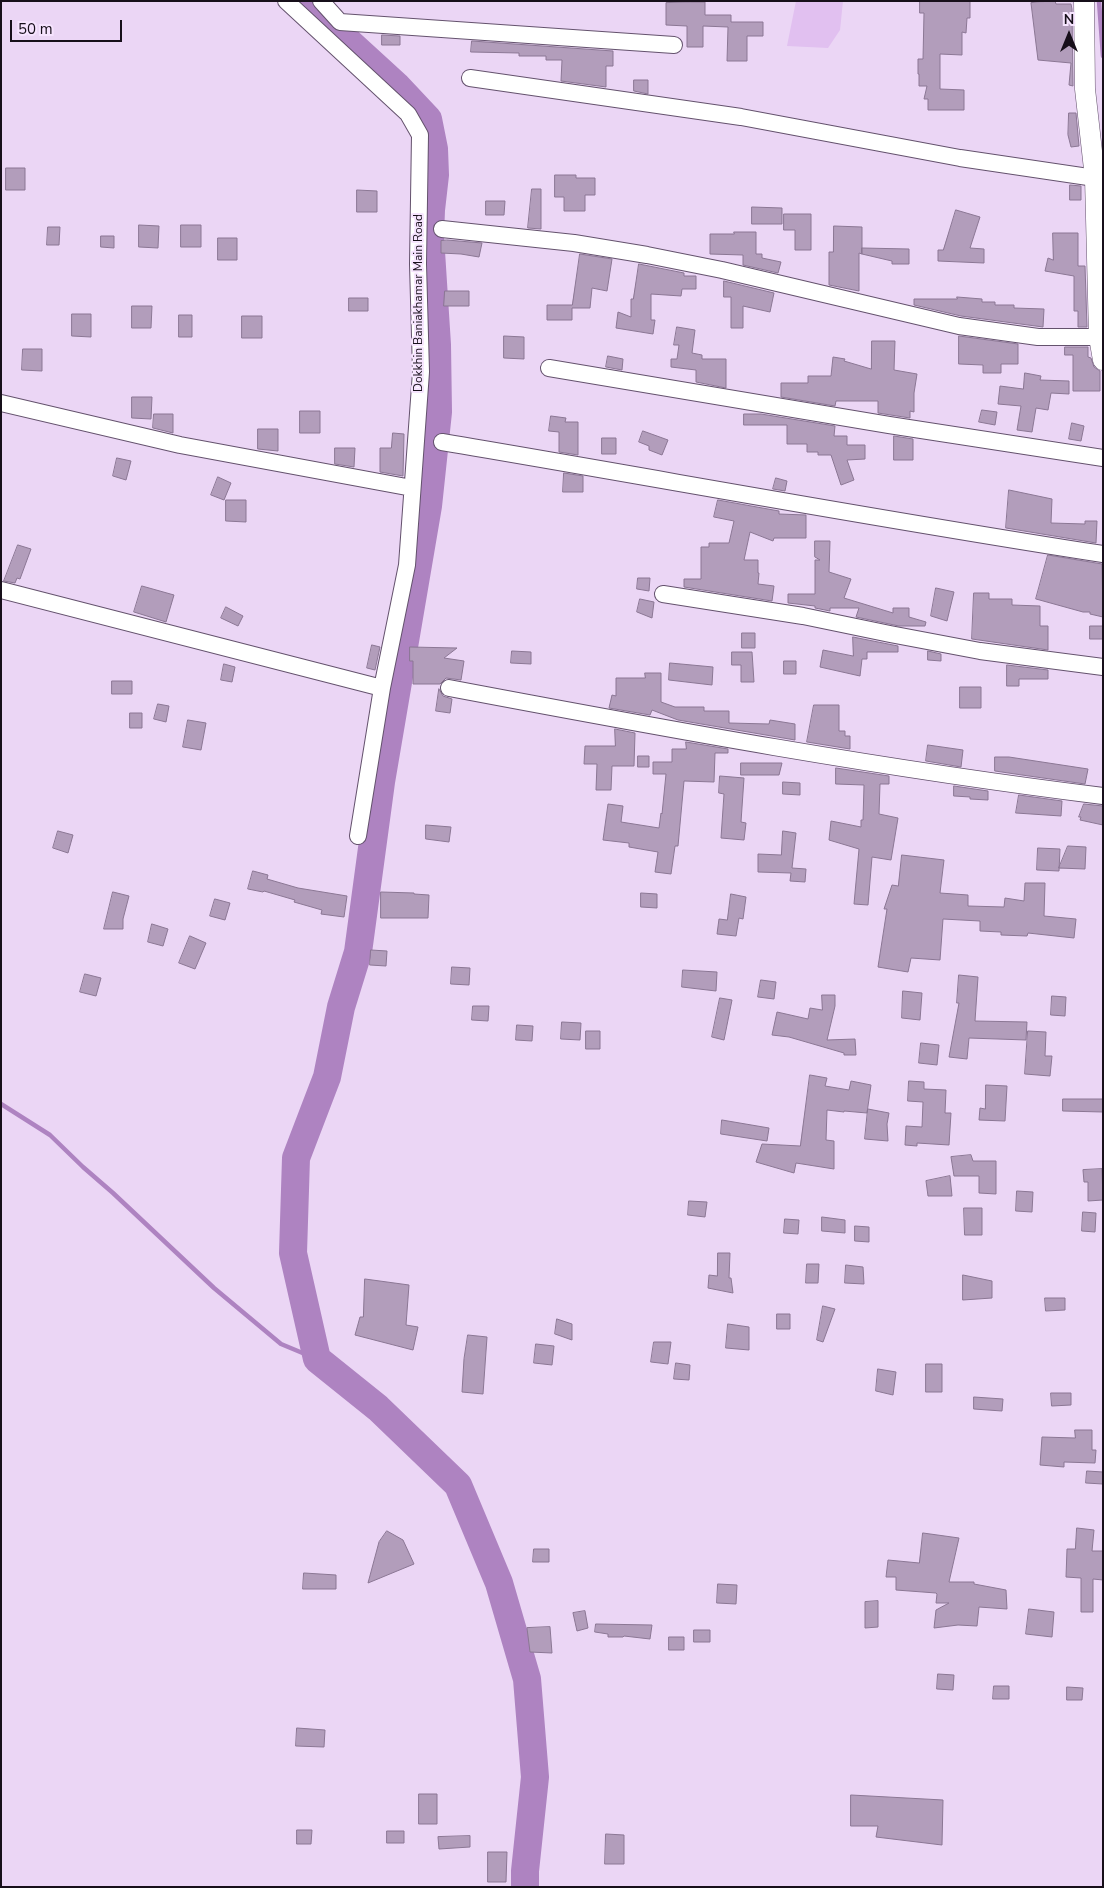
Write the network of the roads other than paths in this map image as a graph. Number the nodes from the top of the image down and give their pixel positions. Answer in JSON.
{"nodes":[{"id":1,"x":286,"y":1,"type":"edge"},
{"id":2,"x":321,"y":1,"type":"edge"},
{"id":3,"x":1084,"y":1,"type":"edge"},
{"id":4,"x":674,"y":45,"type":"dead end"},
{"id":5,"x":470,"y":78,"type":"dead end"},
{"id":6,"x":1095,"y":178,"type":"junction"},
{"id":7,"x":442,"y":229,"type":"dead end"},
{"id":8,"x":1100,"y":337,"type":"junction"},
{"id":9,"x":1103,"y":360,"type":"edge"},
{"id":10,"x":549,"y":368,"type":"dead end"},
{"id":11,"x":1,"y":403,"type":"edge"},
{"id":12,"x":442,"y":442,"type":"dead end"},
{"id":13,"x":1103,"y":458,"type":"edge"},
{"id":14,"x":412,"y":488,"type":"junction"},
{"id":15,"x":1103,"y":554,"type":"edge"},
{"id":16,"x":1,"y":590,"type":"edge"},
{"id":17,"x":663,"y":594,"type":"dead end"},
{"id":18,"x":1103,"y":668,"type":"edge"},
{"id":19,"x":382,"y":688,"type":"junction"},
{"id":20,"x":449,"y":688,"type":"dead end"},
{"id":21,"x":1103,"y":796,"type":"edge"},
{"id":22,"x":358,"y":836,"type":"dead end"}],
"edges":[{"from":1,"to":14,"type":"street","name":"Dokkhin Baniakhamar Main Road"},
{"from":2,"to":4,"type":"street"},
{"from":3,"to":6,"type":"street"},
{"from":5,"to":6,"type":"street"},
{"from":6,"to":8,"type":"street"},
{"from":7,"to":8,"type":"street"},
{"from":8,"to":9,"type":"street"},
{"from":10,"to":13,"type":"street"},
{"from":11,"to":14,"type":"street"},
{"from":12,"to":15,"type":"street"},
{"from":14,"to":19,"type":"street","name":"Dokkhin Baniakhamar Main Road"},
{"from":16,"to":19,"type":"street"},
{"from":17,"to":18,"type":"street"},
{"from":19,"to":22,"type":"street","name":"Dokkhin Baniakhamar Main Road"},
{"from":20,"to":21,"type":"street"}]}
